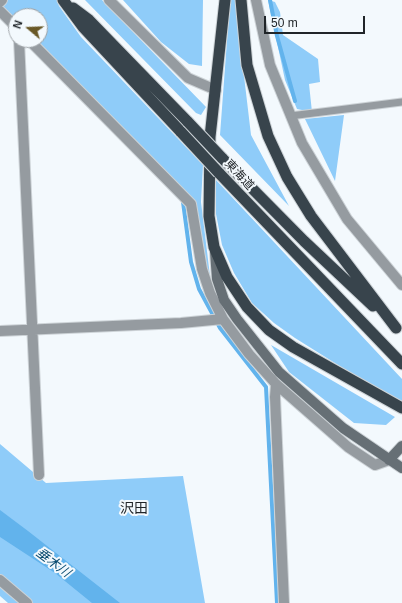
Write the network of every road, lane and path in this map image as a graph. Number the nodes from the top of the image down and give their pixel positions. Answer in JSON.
{"nodes":[{"id":1,"x":63,"y":0,"type":"edge"},
{"id":2,"x":109,"y":0,"type":"edge"},
{"id":3,"x":225,"y":0,"type":"edge"},
{"id":4,"x":241,"y":0,"type":"edge"},
{"id":5,"x":256,"y":0,"type":"edge"},
{"id":6,"x":0,"y":11,"type":"edge"},
{"id":7,"x":8,"y":19,"type":"edge"},
{"id":8,"x":19,"y":48,"type":"edge"},
{"id":9,"x":37,"y":48,"type":"edge"},
{"id":10,"x":216,"y":90,"type":"junction"},
{"id":11,"x":402,"y":102,"type":"edge"},
{"id":12,"x":290,"y":116,"type":"junction"},
{"id":13,"x":214,"y":248,"type":"junction"},
{"id":14,"x":402,"y":285,"type":"edge"},
{"id":15,"x":223,"y":318,"type":"junction"},
{"id":16,"x":32,"y":329,"type":"junction"},
{"id":17,"x":399,"y":330,"type":"edge"},
{"id":18,"x":0,"y":331,"type":"edge"},
{"id":19,"x":402,"y":364,"type":"edge"},
{"id":20,"x":276,"y":384,"type":"junction"},
{"id":21,"x":402,"y":408,"type":"edge"},
{"id":22,"x":402,"y":446,"type":"edge"},
{"id":23,"x":389,"y":460,"type":"junction"},
{"id":24,"x":402,"y":468,"type":"edge"},
{"id":25,"x":39,"y":475,"type":"dead end"},
{"id":26,"x":0,"y":580,"type":"edge"},
{"id":27,"x":27,"y":603,"type":"edge"},
{"id":28,"x":284,"y":603,"type":"edge"}],
"edges":[{"from":1,"to":17,"type":"highway","name":"東海道","bridge":true},
{"from":1,"to":19,"type":"highway","name":"東海道","bridge":true},
{"from":2,"to":10,"type":"street"},
{"from":3,"to":10,"type":"highway"},
{"from":4,"to":17,"type":"highway"},
{"from":5,"to":12,"type":"street"},
{"from":6,"to":7,"type":"street"},
{"from":8,"to":16,"type":"street"},
{"from":9,"to":15,"type":"street"},
{"from":10,"to":13,"type":"highway"},
{"from":11,"to":12,"type":"lane"},
{"from":12,"to":14,"type":"street"},
{"from":13,"to":21,"type":"highway"},
{"from":13,"to":23,"type":"main road"},
{"from":15,"to":16,"type":"street"},
{"from":15,"to":20,"type":"street"},
{"from":16,"to":18,"type":"street"},
{"from":16,"to":25,"type":"street"},
{"from":20,"to":23,"type":"street"},
{"from":20,"to":28,"type":"street"},
{"from":22,"to":23,"type":"main road"},
{"from":23,"to":24,"type":"main road"},
{"from":26,"to":27,"type":"street"}]}
